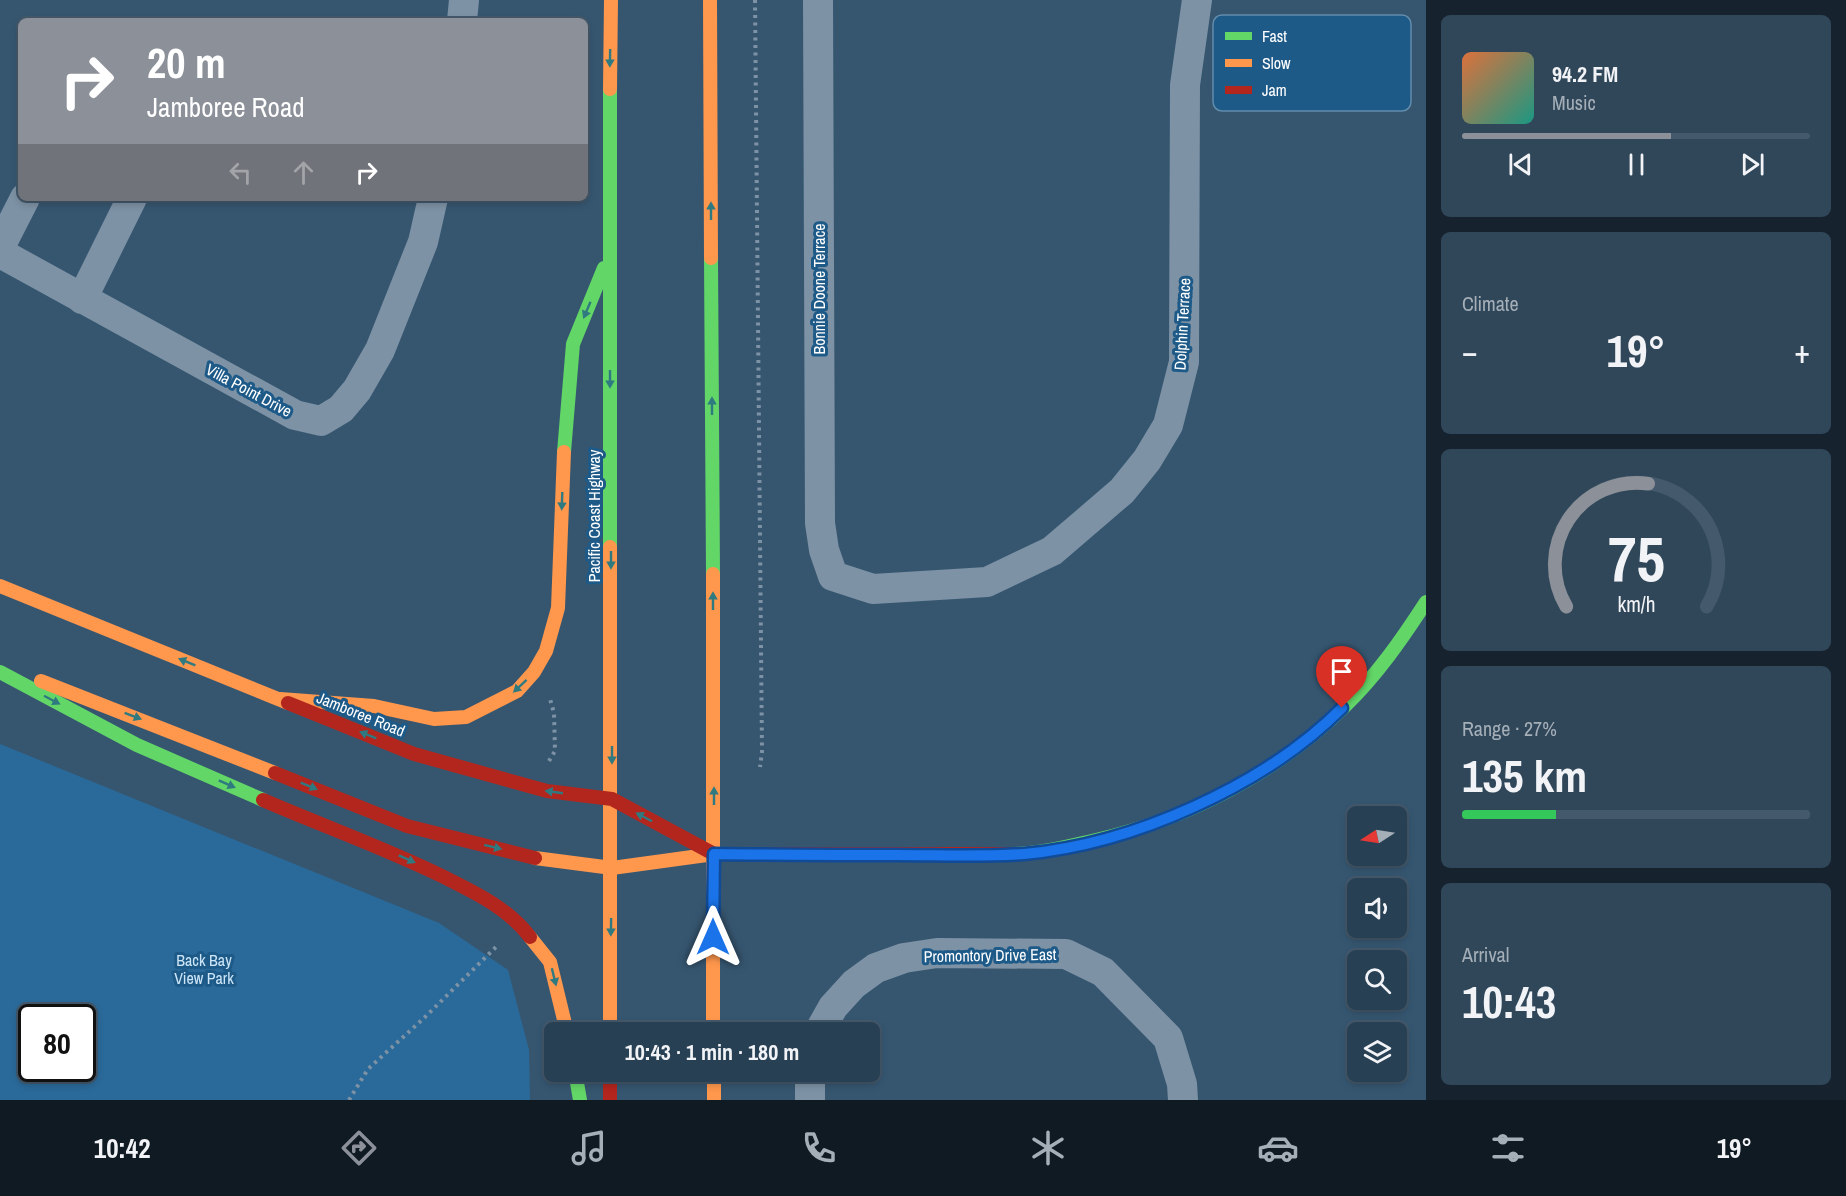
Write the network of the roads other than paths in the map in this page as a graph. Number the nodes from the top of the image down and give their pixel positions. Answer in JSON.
{"nodes":[{"id":1,"x":464,"y":0,"type":"edge"},
{"id":2,"x":611,"y":0,"type":"edge"},
{"id":3,"x":710,"y":0,"type":"edge"},
{"id":4,"x":818,"y":0,"type":"edge"},
{"id":5,"x":1197,"y":0,"type":"edge"},
{"id":6,"x":462,"y":18,"type":"edge"},
{"id":7,"x":23,"y":201,"type":"edge"},
{"id":8,"x":130,"y":201,"type":"edge"},
{"id":9,"x":432,"y":201,"type":"edge"},
{"id":10,"x":0,"y":247,"type":"edge"},
{"id":11,"x":0,"y":253,"type":"edge"},
{"id":12,"x":610,"y":256,"type":"junction"},
{"id":13,"x":81,"y":298,"type":"junction"},
{"id":14,"x":833,"y":576,"type":"joint"},
{"id":15,"x":0,"y":586,"type":"edge"},
{"id":16,"x":1426,"y":602,"type":"edge"},
{"id":17,"x":0,"y":666,"type":"edge"},
{"id":18,"x":0,"y":672,"type":"edge"},
{"id":19,"x":280,"y":699,"type":"junction"},
{"id":20,"x":612,"y":799,"type":"junction"},
{"id":21,"x":714,"y":854,"type":"junction"},
{"id":22,"x":612,"y":868,"type":"junction"},
{"id":23,"x":565,"y":1022,"type":"edge"},
{"id":24,"x":610,"y":1022,"type":"edge"},
{"id":25,"x":713,"y":1022,"type":"edge"},
{"id":26,"x":825,"y":1022,"type":"edge"},
{"id":27,"x":577,"y":1082,"type":"edge"},
{"id":28,"x":610,"y":1082,"type":"edge"},
{"id":29,"x":714,"y":1082,"type":"edge"},
{"id":30,"x":810,"y":1082,"type":"edge"},
{"id":31,"x":580,"y":1100,"type":"edge"},
{"id":32,"x":610,"y":1100,"type":"edge"},
{"id":33,"x":714,"y":1100,"type":"edge"},
{"id":34,"x":810,"y":1100,"type":"edge"},
{"id":35,"x":1183,"y":1100,"type":"edge"}],
"edges":[{"from":1,"to":6,"type":"street"},
{"from":2,"to":12,"type":"main road","name":"Pacific Coast Highway","one_way":true},
{"from":21,"to":3,"type":"main road","one_way":true},
{"from":4,"to":14,"type":"street","name":"Bonnie Doone Terrace"},
{"from":5,"to":14,"type":"street","name":"Dolphin Terrace"},
{"from":7,"to":10,"type":"street"},
{"from":8,"to":13,"type":"street"},
{"from":9,"to":13,"type":"street","name":"Villa Point Drive"},
{"from":11,"to":13,"type":"street","name":"Villa Point Drive"},
{"from":12,"to":19,"type":"main road","one_way":true},
{"from":12,"to":20,"type":"main road","name":"Pacific Coast Highway","one_way":true},
{"from":19,"to":15,"type":"main road","name":"Jamboree Road","one_way":true},
{"from":16,"to":21,"type":"main road","name":"Jamboree Road"},
{"from":17,"to":22,"type":"main road","name":"Jamboree Road","one_way":true},
{"from":18,"to":23,"type":"main road","one_way":true},
{"from":20,"to":19,"type":"main road","name":"Jamboree Road","one_way":true},
{"from":21,"to":20,"type":"main road","name":"Jamboree Road","one_way":true},
{"from":20,"to":22,"type":"main road","name":"Pacific Coast Highway"},
{"from":21,"to":22,"type":"main road","name":"Jamboree Road"},
{"from":21,"to":25,"type":"main road"},
{"from":22,"to":24,"type":"main road","name":"Pacific Coast Highway","one_way":true},
{"from":26,"to":35,"type":"street","name":"Promontory Drive East"},
{"from":27,"to":31,"type":"main road"},
{"from":28,"to":32,"type":"main road"},
{"from":29,"to":33,"type":"main road"},
{"from":30,"to":34,"type":"street"}]}
